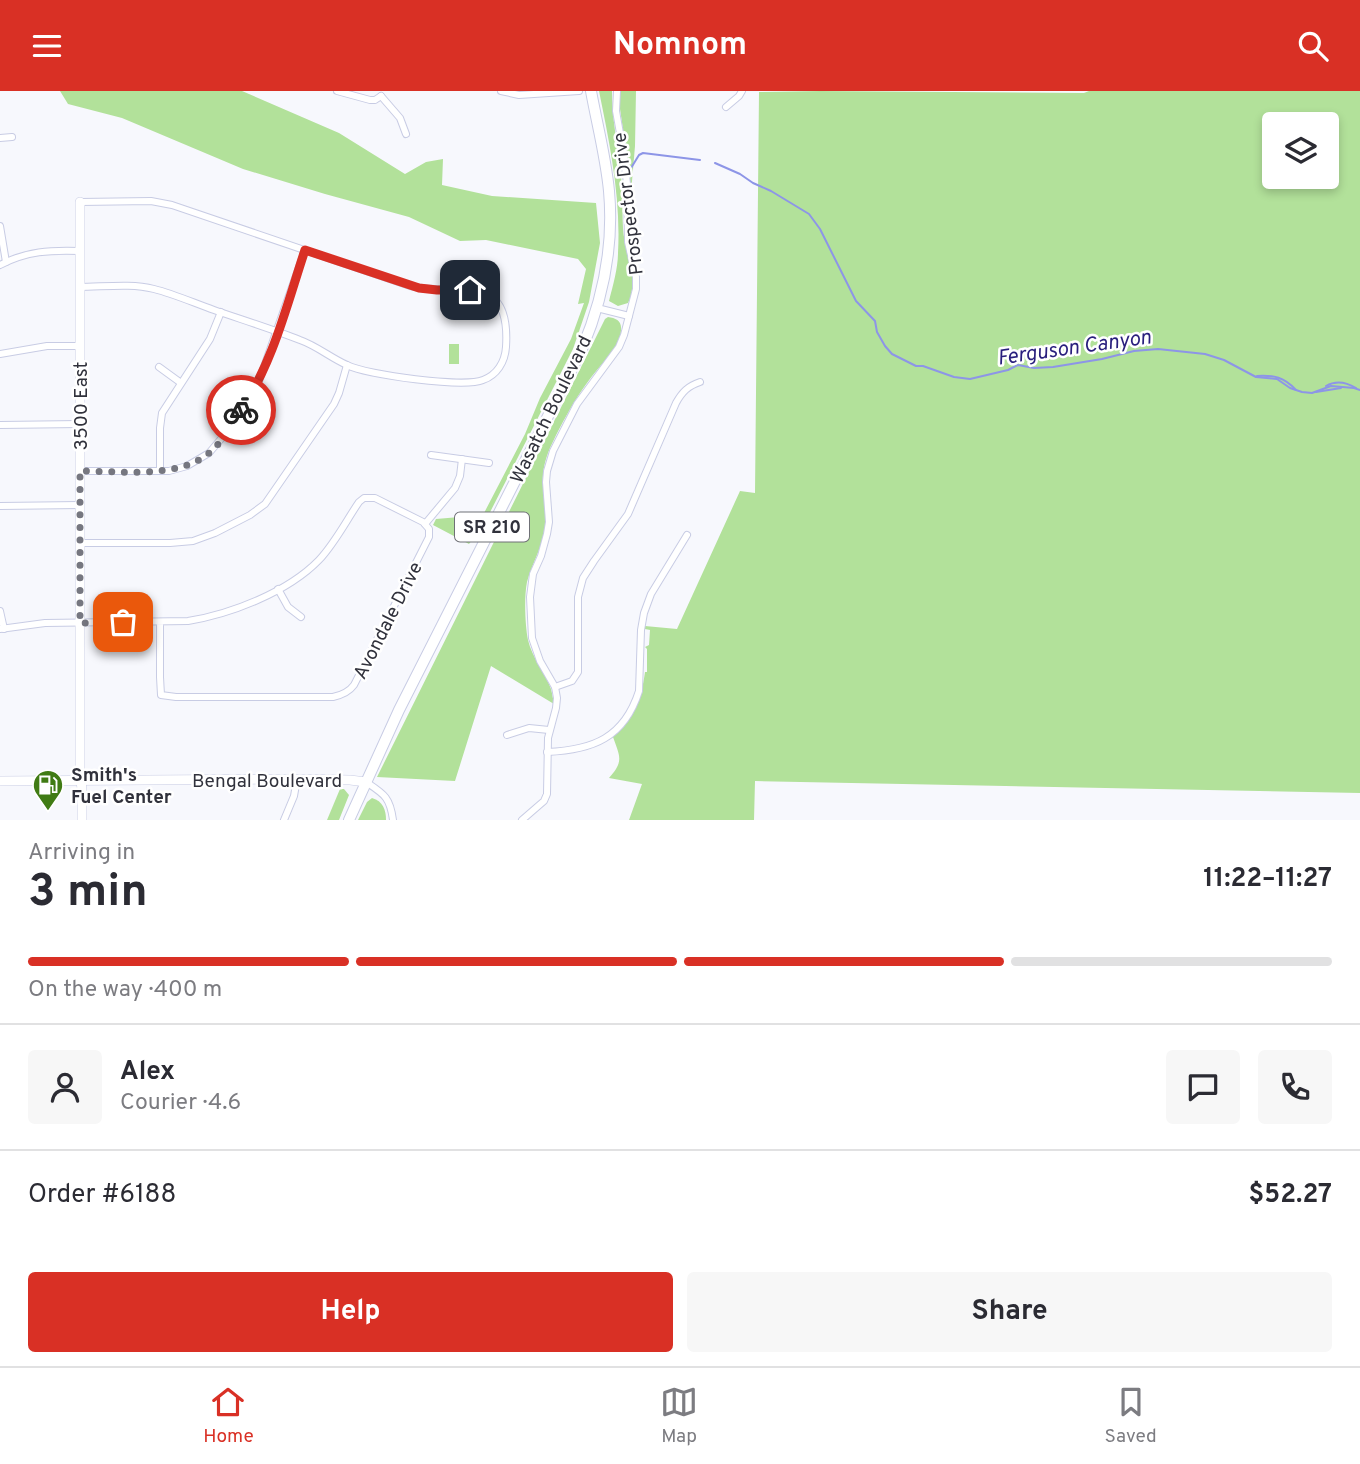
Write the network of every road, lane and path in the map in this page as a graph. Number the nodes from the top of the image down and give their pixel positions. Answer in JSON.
{"nodes":[{"id":1,"x":337,"y":91,"type":"edge"},
{"id":2,"x":501,"y":91,"type":"edge"},
{"id":3,"x":579,"y":91,"type":"edge"},
{"id":4,"x":591,"y":91,"type":"edge"},
{"id":5,"x":617,"y":91,"type":"edge"},
{"id":6,"x":742,"y":91,"type":"edge"},
{"id":7,"x":382,"y":94,"type":"edge"},
{"id":8,"x":726,"y":107,"type":"dead end"},
{"id":9,"x":405,"y":134,"type":"dead end"},
{"id":10,"x":12,"y":137,"type":"dead end"},
{"id":11,"x":0,"y":138,"type":"edge"},
{"id":12,"x":80,"y":202,"type":"joint"},
{"id":13,"x":0,"y":226,"type":"edge"},
{"id":14,"x":305,"y":250,"type":"junction"},
{"id":15,"x":80,"y":251,"type":"junction"},
{"id":16,"x":3,"y":264,"type":"edge"},
{"id":17,"x":79,"y":287,"type":"junction"},
{"id":18,"x":597,"y":308,"type":"junction"},
{"id":19,"x":221,"y":312,"type":"junction"},
{"id":20,"x":629,"y":316,"type":"junction"},
{"id":21,"x":277,"y":332,"type":"junction"},
{"id":22,"x":79,"y":346,"type":"junction"},
{"id":23,"x":0,"y":354,"type":"edge"},
{"id":24,"x":347,"y":365,"type":"junction"},
{"id":25,"x":159,"y":367,"type":"dead end"},
{"id":26,"x":700,"y":382,"type":"dead end"},
{"id":27,"x":181,"y":383,"type":"junction"},
{"id":28,"x":80,"y":424,"type":"junction"},
{"id":29,"x":0,"y":425,"type":"edge"},
{"id":30,"x":431,"y":455,"type":"dead end"},
{"id":31,"x":463,"y":459,"type":"junction"},
{"id":32,"x":489,"y":463,"type":"dead end"},
{"id":33,"x":80,"y":471,"type":"junction"},
{"id":34,"x":160,"y":471,"type":"junction"},
{"id":35,"x":80,"y":505,"type":"junction"},
{"id":36,"x":0,"y":506,"type":"edge"},
{"id":37,"x":427,"y":526,"type":"junction"},
{"id":38,"x":687,"y":535,"type":"dead end"},
{"id":39,"x":80,"y":543,"type":"junction"},
{"id":40,"x":278,"y":589,"type":"junction"},
{"id":41,"x":0,"y":611,"type":"edge"},
{"id":42,"x":300,"y":617,"type":"dead end"},
{"id":43,"x":160,"y":622,"type":"junction"},
{"id":44,"x":80,"y":623,"type":"junction"},
{"id":45,"x":2,"y":629,"type":"edge"},
{"id":46,"x":555,"y":687,"type":"junction"},
{"id":47,"x":549,"y":730,"type":"junction"},
{"id":48,"x":507,"y":735,"type":"dead end"},
{"id":49,"x":547,"y":752,"type":"junction"},
{"id":50,"x":297,"y":779,"type":"junction"},
{"id":51,"x":81,"y":780,"type":"junction"},
{"id":52,"x":0,"y":781,"type":"edge"},
{"id":53,"x":366,"y":782,"type":"junction"},
{"id":54,"x":82,"y":820,"type":"edge"},
{"id":55,"x":284,"y":820,"type":"edge"},
{"id":56,"x":349,"y":820,"type":"edge"},
{"id":57,"x":393,"y":820,"type":"edge"},
{"id":58,"x":522,"y":820,"type":"edge"}],
"edges":[{"from":1,"to":7,"type":"street"},
{"from":2,"to":3,"type":"street"},
{"from":4,"to":18,"type":"main road","name":"Wasatch Boulevard","number":"SR 210"},
{"from":5,"to":20,"type":"street","name":"Prospector Drive"},
{"from":6,"to":8,"type":"street"},
{"from":7,"to":9,"type":"street"},
{"from":10,"to":11,"type":"street"},
{"from":12,"to":14,"type":"street"},
{"from":12,"to":15,"type":"street","name":"3500 East"},
{"from":13,"to":16,"type":"street"},
{"from":14,"to":21,"type":"street"},
{"from":14,"to":24,"type":"street"},
{"from":15,"to":16,"type":"street"},
{"from":15,"to":17,"type":"street","name":"3500 East"},
{"from":17,"to":19,"type":"street"},
{"from":17,"to":22,"type":"street","name":"3500 East"},
{"from":18,"to":20,"type":"street"},
{"from":18,"to":53,"type":"main road","name":"Wasatch Boulevard","number":"SR 210"},
{"from":19,"to":21,"type":"street"},
{"from":19,"to":27,"type":"street"},
{"from":20,"to":46,"type":"street","name":"Prospector Drive"},
{"from":21,"to":24,"type":"street"},
{"from":21,"to":34,"type":"street"},
{"from":22,"to":23,"type":"street"},
{"from":22,"to":28,"type":"street","name":"3500 East"},
{"from":24,"to":39,"type":"street"},
{"from":25,"to":27,"type":"street"},
{"from":26,"to":46,"type":"street"},
{"from":27,"to":34,"type":"street"},
{"from":28,"to":29,"type":"street"},
{"from":28,"to":33,"type":"street","name":"3500 East"},
{"from":30,"to":31,"type":"street"},
{"from":31,"to":32,"type":"street"},
{"from":31,"to":37,"type":"street"},
{"from":33,"to":34,"type":"street"},
{"from":33,"to":35,"type":"street","name":"3500 East"},
{"from":35,"to":36,"type":"street"},
{"from":35,"to":39,"type":"street","name":"3500 East"},
{"from":37,"to":40,"type":"street"},
{"from":37,"to":43,"type":"street","name":"Avondale Drive"},
{"from":38,"to":49,"type":"street"},
{"from":39,"to":44,"type":"street","name":"3500 East"},
{"from":40,"to":42,"type":"street"},
{"from":40,"to":43,"type":"street"},
{"from":41,"to":45,"type":"street"},
{"from":43,"to":44,"type":"street"},
{"from":44,"to":45,"type":"street"},
{"from":44,"to":51,"type":"street","name":"3500 East"},
{"from":46,"to":47,"type":"street"},
{"from":47,"to":48,"type":"street"},
{"from":47,"to":49,"type":"street"},
{"from":49,"to":58,"type":"street"},
{"from":50,"to":51,"type":"street","name":"Bengal Boulevard"},
{"from":50,"to":53,"type":"street","name":"Bengal Boulevard"},
{"from":50,"to":55,"type":"street"},
{"from":51,"to":52,"type":"street","name":"Bengal Boulevard"},
{"from":51,"to":54,"type":"street","name":"3500 East"},
{"from":53,"to":56,"type":"main road","name":"Wasatch Boulevard","number":"SR 210"},
{"from":53,"to":57,"type":"street"}]}
